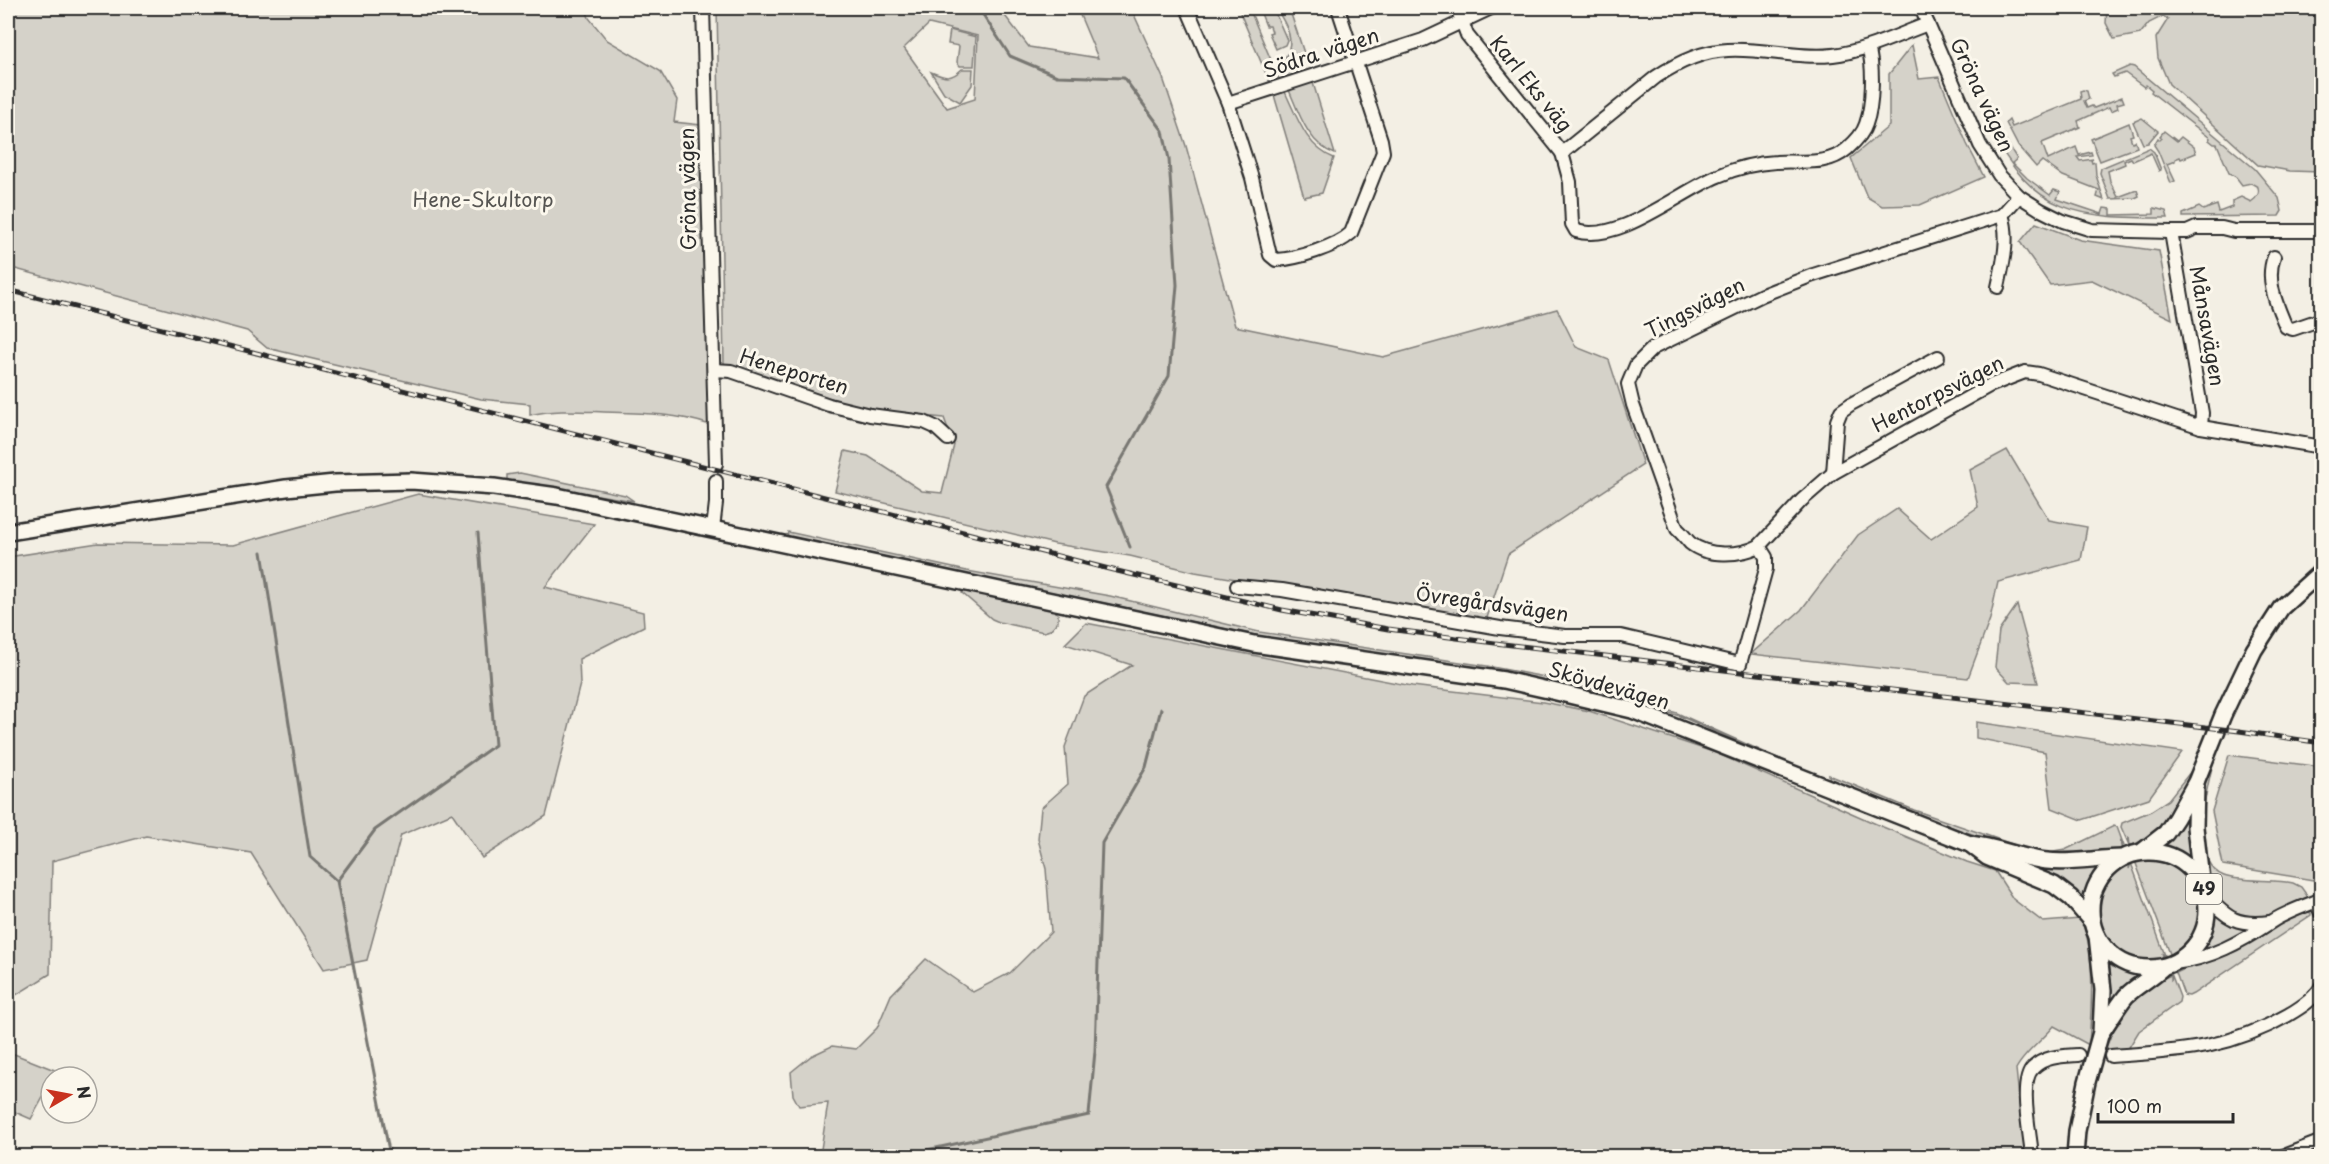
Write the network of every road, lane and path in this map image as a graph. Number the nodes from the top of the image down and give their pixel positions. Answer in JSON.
{"nodes":[{"id":1,"x":703,"y":8,"type":"edge"},
{"id":2,"x":1187,"y":8,"type":"edge"},
{"id":3,"x":1338,"y":8,"type":"edge"},
{"id":4,"x":1457,"y":8,"type":"edge"},
{"id":5,"x":1491,"y":8,"type":"edge"},
{"id":6,"x":1921,"y":8,"type":"edge"},
{"id":7,"x":1462,"y":23,"type":"junction"},
{"id":8,"x":1928,"y":24,"type":"junction"},
{"id":9,"x":1868,"y":47,"type":"junction"},
{"id":10,"x":1355,"y":62,"type":"junction"},
{"id":11,"x":1228,"y":103,"type":"junction"},
{"id":12,"x":1562,"y":153,"type":"junction"},
{"id":13,"x":2019,"y":196,"type":"junction"},
{"id":14,"x":2002,"y":215,"type":"junction"},
{"id":15,"x":2322,"y":231,"type":"edge"},
{"id":16,"x":2171,"y":232,"type":"junction"},
{"id":17,"x":2274,"y":257,"type":"dead end"},
{"id":18,"x":1998,"y":287,"type":"dead end"},
{"id":19,"x":2322,"y":319,"type":"edge"},
{"id":20,"x":1938,"y":357,"type":"dead end"},
{"id":21,"x":714,"y":370,"type":"junction"},
{"id":22,"x":2201,"y":427,"type":"junction"},
{"id":23,"x":948,"y":440,"type":"dead end"},
{"id":24,"x":2322,"y":447,"type":"edge"},
{"id":25,"x":716,"y":464,"type":"dead end"},
{"id":26,"x":1833,"y":473,"type":"junction"},
{"id":27,"x":716,"y":481,"type":"dead end"},
{"id":28,"x":713,"y":529,"type":"junction"},
{"id":29,"x":8,"y":531,"type":"edge"},
{"id":30,"x":1759,"y":546,"type":"junction"},
{"id":31,"x":2322,"y":572,"type":"edge"},
{"id":32,"x":1237,"y":586,"type":"dead end"},
{"id":33,"x":2196,"y":782,"type":"junction"},
{"id":34,"x":1970,"y":844,"type":"junction"},
{"id":35,"x":2143,"y":851,"type":"junction"},
{"id":36,"x":2122,"y":858,"type":"junction"},
{"id":37,"x":2204,"y":890,"type":"junction"},
{"id":38,"x":2319,"y":900,"type":"edge"},
{"id":39,"x":2322,"y":915,"type":"edge"},
{"id":40,"x":2271,"y":922,"type":"junction"},
{"id":41,"x":2095,"y":929,"type":"junction"},
{"id":42,"x":2168,"y":965,"type":"junction"},
{"id":43,"x":2322,"y":985,"type":"edge"},
{"id":44,"x":2101,"y":1032,"type":"junction"},
{"id":45,"x":2078,"y":1055,"type":"dead end"},
{"id":46,"x":2111,"y":1056,"type":"dead end"},
{"id":47,"x":2322,"y":1141,"type":"edge"},
{"id":48,"x":2032,"y":1156,"type":"edge"},
{"id":49,"x":2075,"y":1156,"type":"edge"},
{"id":50,"x":2283,"y":1156,"type":"edge"}],
"edges":[{"from":1,"to":21,"type":"street","name":"Gröna vägen"},
{"from":2,"to":11,"type":"street"},
{"from":3,"to":10,"type":"street"},
{"from":4,"to":7,"type":"street","name":"Karl Eks väg"},
{"from":5,"to":7,"type":"street","name":"Södra vägen"},
{"from":6,"to":8,"type":"street","name":"Gröna vägen"},
{"from":7,"to":10,"type":"street","name":"Södra vägen"},
{"from":7,"to":12,"type":"street","name":"Karl Eks väg"},
{"from":8,"to":9,"type":"street"},
{"from":8,"to":13,"type":"street","name":"Gröna vägen"},
{"from":9,"to":12,"type":"street"},
{"from":9,"to":12,"type":"street"},
{"from":10,"to":11,"type":"street","name":"Södra vägen"},
{"from":10,"to":11,"type":"street"},
{"from":13,"to":14,"type":"street"},
{"from":13,"to":16,"type":"street","name":"Gröna vägen"},
{"from":14,"to":18,"type":"street"},
{"from":14,"to":30,"type":"street","name":"Tingsvägen"},
{"from":15,"to":16,"type":"street","name":"Gröna vägen"},
{"from":16,"to":22,"type":"street","name":"Månsavägen"},
{"from":17,"to":19,"type":"street"},
{"from":20,"to":26,"type":"street"},
{"from":21,"to":23,"type":"street","name":"Heneporten"},
{"from":21,"to":25,"type":"street","name":"Heneporten"},
{"from":22,"to":24,"type":"street","name":"Hentorpsvägen"},
{"from":22,"to":26,"type":"street","name":"Hentorpsvägen"},
{"from":26,"to":30,"type":"street","name":"Hentorpsvägen"},
{"from":27,"to":28,"type":"street"},
{"from":28,"to":29,"type":"main road","name":"Skövdevägen"},
{"from":28,"to":34,"type":"main road","name":"Skövdevägen"},
{"from":30,"to":32,"type":"street","name":"Övregårdsvägen"},
{"from":31,"to":33,"type":"main road","number":"49"},
{"from":33,"to":35,"type":"main road","number":"49"},
{"from":33,"to":37,"type":"main road","number":"49"},
{"from":34,"to":36,"type":"main road"},
{"from":34,"to":41,"type":"main road"},
{"from":35,"to":36,"type":"main road","number":"49"},
{"from":35,"to":37,"type":"main road","number":"49"},
{"from":36,"to":41,"type":"main road","number":"49"},
{"from":37,"to":40,"type":"street"},
{"from":37,"to":42,"type":"main road","number":"49"},
{"from":38,"to":39,"type":"street"},
{"from":38,"to":40,"type":"street"},
{"from":40,"to":42,"type":"street"},
{"from":41,"to":42,"type":"main road"},
{"from":41,"to":44,"type":"main road","number":"49"},
{"from":42,"to":44,"type":"main road","number":"49"},
{"from":43,"to":46,"type":"street"},
{"from":44,"to":49,"type":"main road","number":"49"},
{"from":45,"to":48,"type":"street"},
{"from":47,"to":50,"type":"street"}]}
